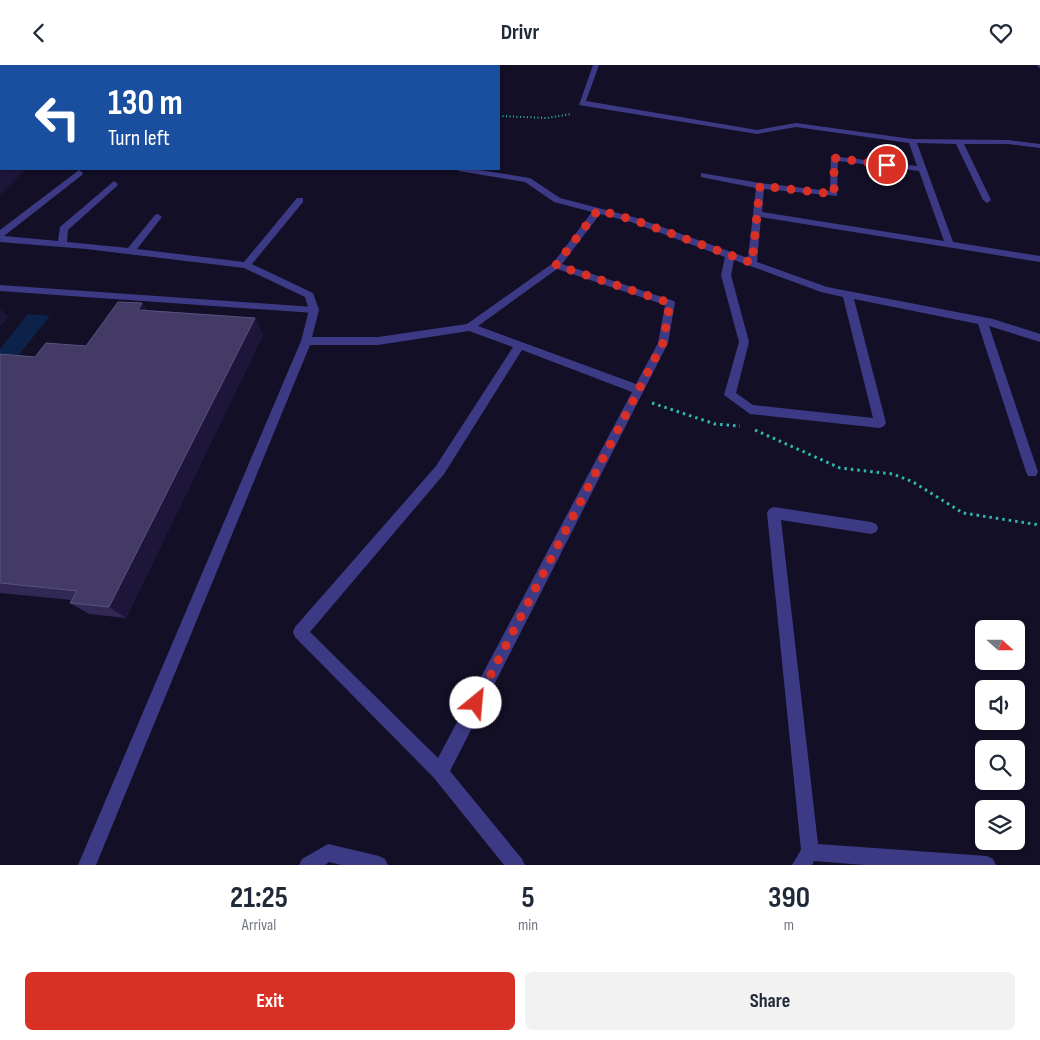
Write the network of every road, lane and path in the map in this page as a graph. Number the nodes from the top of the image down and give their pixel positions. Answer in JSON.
{"nodes":[{"id":1,"x":596,"y":65,"type":"edge"},
{"id":2,"x":582,"y":103,"type":"junction"},
{"id":3,"x":500,"y":116,"type":"edge"},
{"id":4,"x":912,"y":141,"type":"junction"},
{"id":5,"x":959,"y":142,"type":"junction"},
{"id":6,"x":1040,"y":145,"type":"edge"},
{"id":7,"x":922,"y":169,"type":"junction"},
{"id":8,"x":465,"y":170,"type":"edge"},
{"id":9,"x":79,"y":173,"type":"dead end"},
{"id":10,"x":704,"y":175,"type":"dead end"},
{"id":11,"x":114,"y":183,"type":"dead end"},
{"id":12,"x":760,"y":186,"type":"junction"},
{"id":13,"x":300,"y":200,"type":"dead end"},
{"id":14,"x":986,"y":200,"type":"dead end"},
{"id":15,"x":598,"y":210,"type":"junction"},
{"id":16,"x":757,"y":214,"type":"junction"},
{"id":17,"x":158,"y":217,"type":"dead end"},
{"id":18,"x":0,"y":235,"type":"edge"},
{"id":19,"x":0,"y":239,"type":"edge"},
{"id":20,"x":950,"y":243,"type":"junction"},
{"id":21,"x":62,"y":244,"type":"junction"},
{"id":22,"x":130,"y":252,"type":"junction"},
{"id":23,"x":730,"y":255,"type":"junction"},
{"id":24,"x":1040,"y":259,"type":"edge"},
{"id":25,"x":752,"y":263,"type":"junction"},
{"id":26,"x":246,"y":265,"type":"junction"},
{"id":27,"x":556,"y":265,"type":"junction"},
{"id":28,"x":0,"y":288,"type":"edge"},
{"id":29,"x":847,"y":293,"type":"junction"},
{"id":30,"x":314,"y":310,"type":"junction"},
{"id":31,"x":982,"y":321,"type":"junction"},
{"id":32,"x":470,"y":327,"type":"junction"},
{"id":33,"x":1040,"y":338,"type":"edge"},
{"id":34,"x":306,"y":341,"type":"junction"},
{"id":35,"x":519,"y":346,"type":"junction"},
{"id":36,"x":637,"y":394,"type":"junction"},
{"id":37,"x":742,"y":426,"type":"dead end"},
{"id":38,"x":749,"y":429,"type":"dead end"},
{"id":39,"x":1032,"y":472,"type":"dead end"},
{"id":40,"x":1040,"y":525,"type":"edge"},
{"id":41,"x":871,"y":528,"type":"dead end"},
{"id":42,"x":440,"y":771,"type":"junction"},
{"id":43,"x":805,"y":859,"type":"edge"},
{"id":44,"x":87,"y":865,"type":"edge"},
{"id":45,"x":308,"y":865,"type":"edge"},
{"id":46,"x":379,"y":865,"type":"edge"},
{"id":47,"x":516,"y":865,"type":"edge"},
{"id":48,"x":987,"y":865,"type":"edge"}],
"edges":[{"from":1,"to":2,"type":"street"},
{"from":2,"to":3,"type":"path"},
{"from":2,"to":4,"type":"street"},
{"from":4,"to":5,"type":"street"},
{"from":4,"to":7,"type":"street"},
{"from":5,"to":6,"type":"street"},
{"from":5,"to":14,"type":"street"},
{"from":7,"to":12,"type":"street"},
{"from":7,"to":20,"type":"street"},
{"from":8,"to":15,"type":"street"},
{"from":9,"to":18,"type":"street"},
{"from":10,"to":12,"type":"street"},
{"from":11,"to":21,"type":"street"},
{"from":12,"to":16,"type":"street"},
{"from":13,"to":26,"type":"street"},
{"from":15,"to":23,"type":"street"},
{"from":15,"to":27,"type":"street"},
{"from":16,"to":20,"type":"street"},
{"from":16,"to":25,"type":"street"},
{"from":17,"to":22,"type":"street"},
{"from":19,"to":21,"type":"street"},
{"from":20,"to":24,"type":"street"},
{"from":21,"to":22,"type":"street"},
{"from":22,"to":26,"type":"street"},
{"from":23,"to":25,"type":"street"},
{"from":23,"to":29,"type":"street"},
{"from":25,"to":29,"type":"street"},
{"from":26,"to":30,"type":"street"},
{"from":27,"to":32,"type":"street"},
{"from":27,"to":36,"type":"street"},
{"from":28,"to":30,"type":"lane"},
{"from":29,"to":31,"type":"street"},
{"from":30,"to":34,"type":"street"},
{"from":31,"to":33,"type":"street"},
{"from":31,"to":39,"type":"street"},
{"from":32,"to":34,"type":"street"},
{"from":32,"to":35,"type":"street"},
{"from":34,"to":44,"type":"street"},
{"from":35,"to":36,"type":"street"},
{"from":35,"to":42,"type":"street"},
{"from":36,"to":37,"type":"path"},
{"from":36,"to":42,"type":"street"},
{"from":38,"to":40,"type":"path"},
{"from":41,"to":43,"type":"street"},
{"from":42,"to":47,"type":"street"},
{"from":43,"to":48,"type":"street"},
{"from":45,"to":46,"type":"street"}]}
